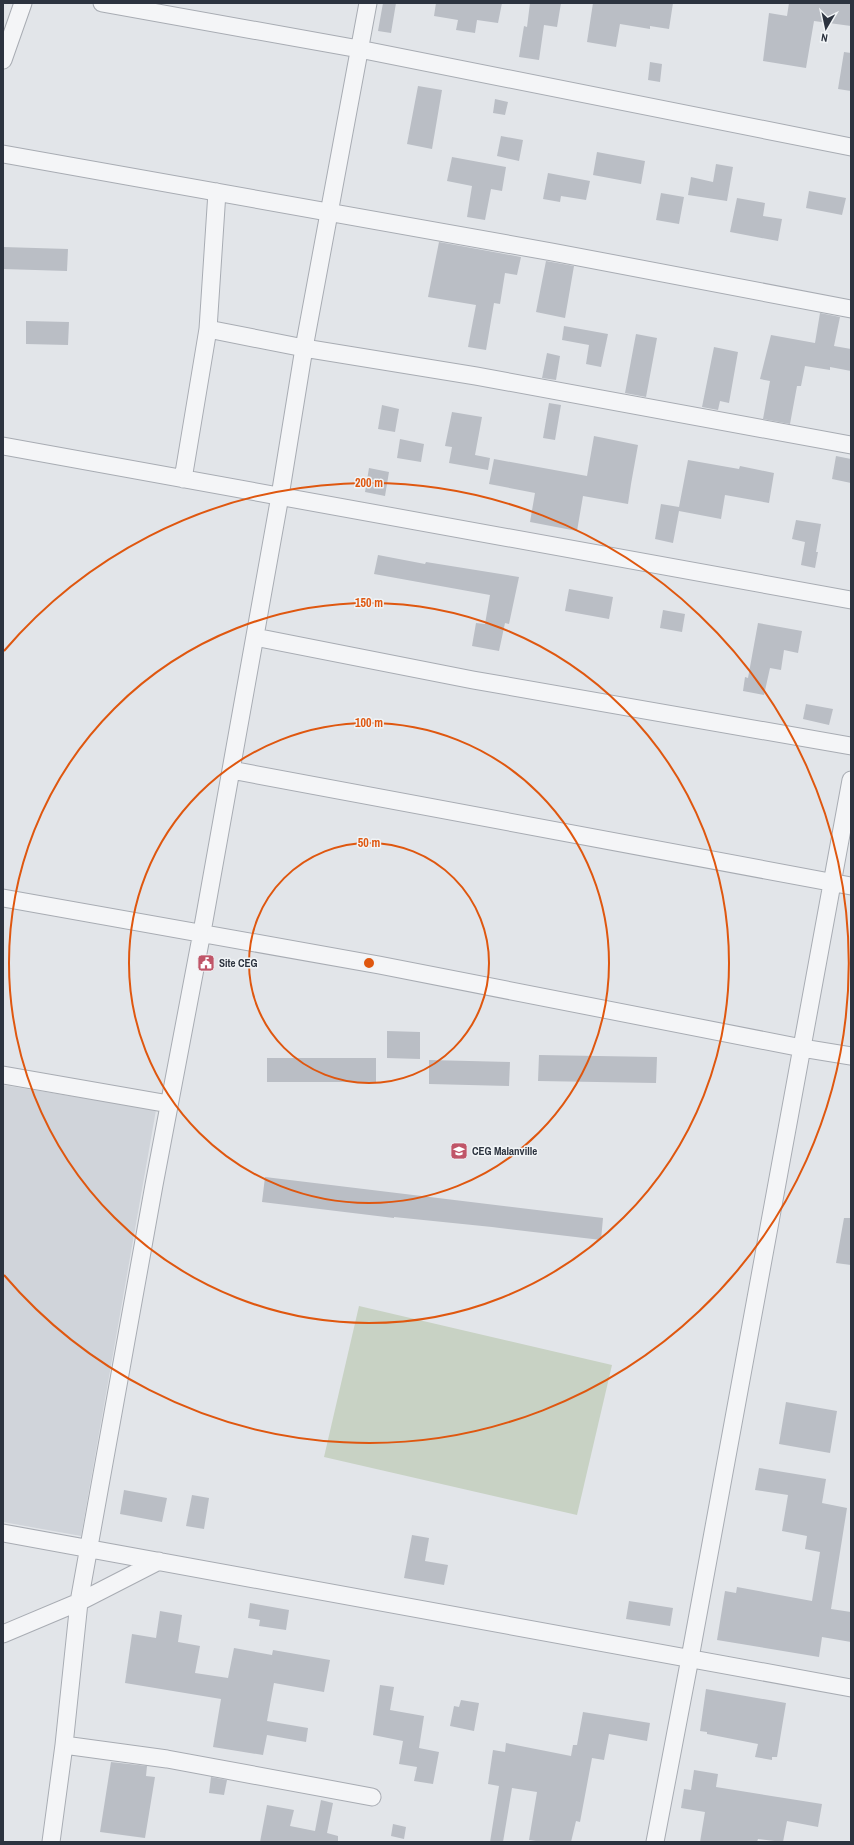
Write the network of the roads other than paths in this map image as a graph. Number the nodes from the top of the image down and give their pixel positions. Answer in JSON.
{"nodes":[{"id":1,"x":24,"y":3,"type":"edge"},
{"id":2,"x":102,"y":3,"type":"edge"},
{"id":3,"x":368,"y":3,"type":"edge"},
{"id":4,"x":177,"y":10,"type":"edge"},
{"id":5,"x":359,"y":49,"type":"junction"},
{"id":6,"x":3,"y":60,"type":"edge"},
{"id":7,"x":851,"y":147,"type":"edge"},
{"id":8,"x":3,"y":154,"type":"edge"},
{"id":9,"x":217,"y":192,"type":"junction"},
{"id":10,"x":330,"y":212,"type":"junction"},
{"id":11,"x":851,"y":308,"type":"edge"},
{"id":12,"x":208,"y":328,"type":"junction"},
{"id":13,"x":304,"y":348,"type":"junction"},
{"id":14,"x":851,"y":445,"type":"edge"},
{"id":15,"x":3,"y":446,"type":"edge"},
{"id":16,"x":183,"y":479,"type":"junction"},
{"id":17,"x":280,"y":496,"type":"junction"},
{"id":18,"x":851,"y":600,"type":"edge"},
{"id":19,"x":254,"y":637,"type":"junction"},
{"id":20,"x":851,"y":746,"type":"edge"},
{"id":21,"x":231,"y":770,"type":"junction"},
{"id":22,"x":851,"y":780,"type":"edge"},
{"id":23,"x":832,"y":883,"type":"junction"},
{"id":24,"x":851,"y":886,"type":"edge"},
{"id":25,"x":3,"y":898,"type":"edge"},
{"id":26,"x":202,"y":932,"type":"junction"},
{"id":27,"x":802,"y":1048,"type":"junction"},
{"id":28,"x":851,"y":1056,"type":"edge"},
{"id":29,"x":3,"y":1075,"type":"edge"},
{"id":30,"x":169,"y":1104,"type":"junction"},
{"id":31,"x":3,"y":1533,"type":"edge"},
{"id":32,"x":89,"y":1548,"type":"junction"},
{"id":33,"x":159,"y":1561,"type":"junction"},
{"id":34,"x":80,"y":1602,"type":"junction"},
{"id":35,"x":3,"y":1634,"type":"edge"},
{"id":36,"x":690,"y":1658,"type":"junction"},
{"id":37,"x":851,"y":1688,"type":"edge"},
{"id":38,"x":64,"y":1745,"type":"junction"},
{"id":39,"x":372,"y":1797,"type":"dead end"},
{"id":40,"x":51,"y":1842,"type":"edge"},
{"id":41,"x":655,"y":1842,"type":"edge"}],
"edges":[{"from":1,"to":6,"type":"street"},
{"from":2,"to":4,"type":"street"},
{"from":3,"to":5,"type":"street"},
{"from":4,"to":5,"type":"street"},
{"from":5,"to":7,"type":"street"},
{"from":5,"to":10,"type":"street"},
{"from":8,"to":9,"type":"street"},
{"from":9,"to":10,"type":"street"},
{"from":9,"to":12,"type":"street"},
{"from":10,"to":11,"type":"street"},
{"from":10,"to":13,"type":"street"},
{"from":12,"to":13,"type":"street"},
{"from":12,"to":16,"type":"street"},
{"from":13,"to":14,"type":"street"},
{"from":13,"to":17,"type":"street"},
{"from":15,"to":16,"type":"street"},
{"from":16,"to":17,"type":"street"},
{"from":17,"to":18,"type":"street"},
{"from":17,"to":19,"type":"street"},
{"from":19,"to":20,"type":"street"},
{"from":19,"to":21,"type":"street"},
{"from":21,"to":23,"type":"street"},
{"from":21,"to":26,"type":"street"},
{"from":22,"to":23,"type":"street"},
{"from":23,"to":24,"type":"street"},
{"from":23,"to":27,"type":"street"},
{"from":25,"to":26,"type":"street"},
{"from":26,"to":27,"type":"street"},
{"from":26,"to":30,"type":"street"},
{"from":27,"to":28,"type":"street"},
{"from":27,"to":36,"type":"street"},
{"from":29,"to":30,"type":"street"},
{"from":30,"to":32,"type":"street"},
{"from":31,"to":32,"type":"street"},
{"from":32,"to":33,"type":"street"},
{"from":32,"to":34,"type":"street"},
{"from":33,"to":34,"type":"street"},
{"from":33,"to":36,"type":"street"},
{"from":34,"to":35,"type":"street"},
{"from":34,"to":38,"type":"street"},
{"from":36,"to":37,"type":"street"},
{"from":36,"to":41,"type":"street"},
{"from":38,"to":39,"type":"street"},
{"from":38,"to":40,"type":"street"}]}
